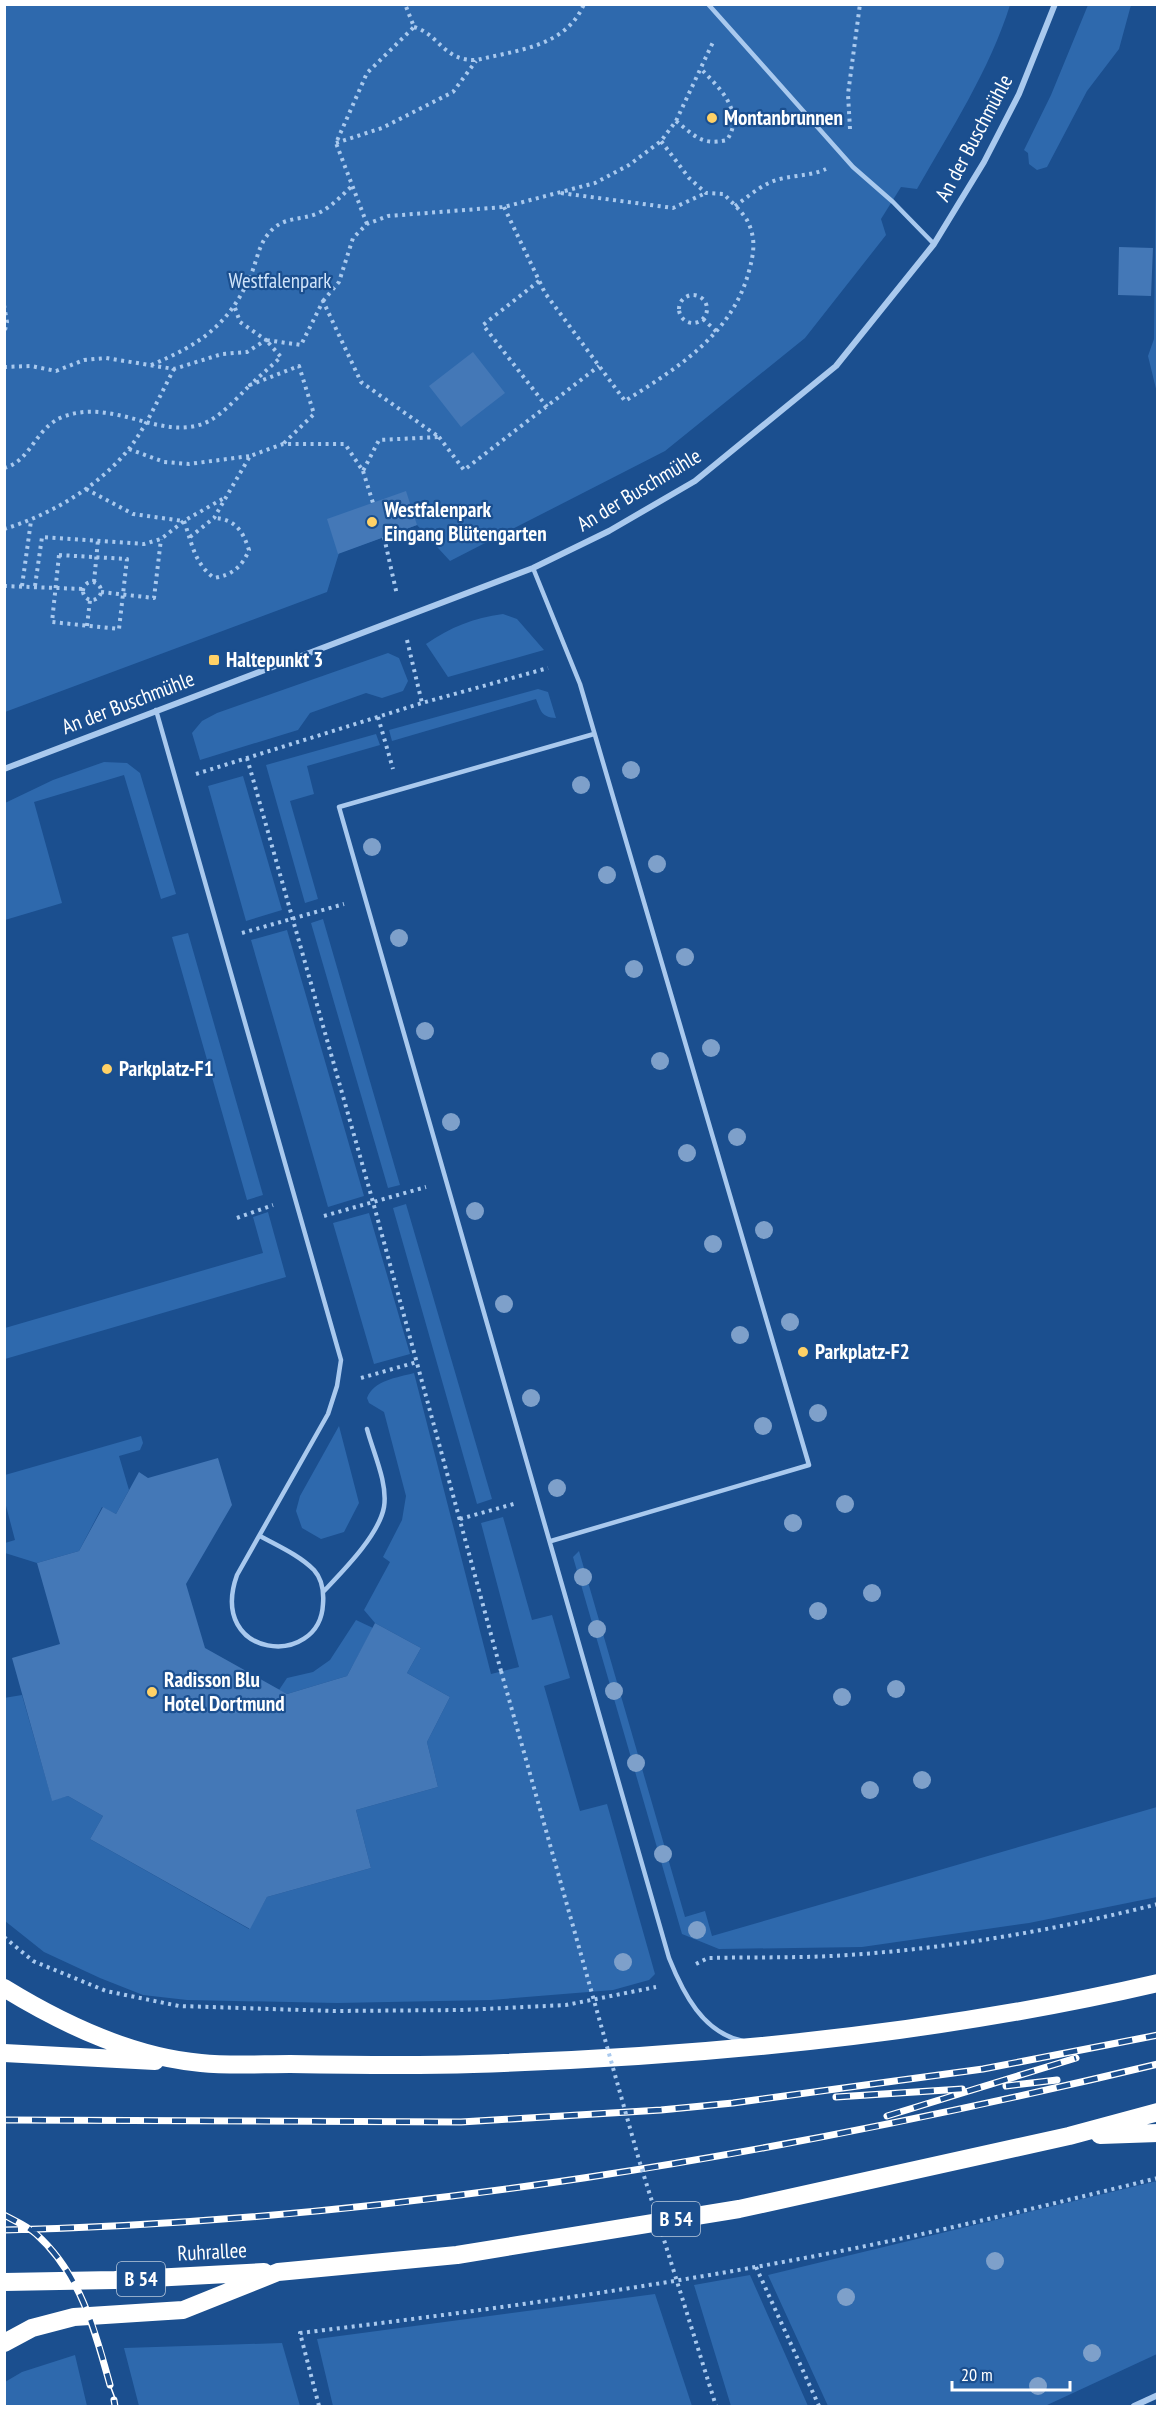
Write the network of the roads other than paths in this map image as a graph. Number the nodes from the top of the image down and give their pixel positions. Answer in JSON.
{"nodes":[{"id":1,"x":708,"y":4,"type":"edge"},
{"id":2,"x":1055,"y":4,"type":"edge"},
{"id":3,"x":934,"y":244,"type":"junction"},
{"id":4,"x":533,"y":568,"type":"junction"},
{"id":5,"x":156,"y":710,"type":"junction"},
{"id":6,"x":594,"y":734,"type":"junction"},
{"id":7,"x":4,"y":769,"type":"edge"},
{"id":8,"x":367,"y":1429,"type":"dead end"},
{"id":9,"x":260,"y":1536,"type":"junction"},
{"id":10,"x":551,"y":1541,"type":"junction"},
{"id":11,"x":324,"y":1591,"type":"junction"},
{"id":12,"x":1158,"y":1983,"type":"edge"},
{"id":13,"x":4,"y":1988,"type":"edge"},
{"id":14,"x":763,"y":2045,"type":"junction"},
{"id":15,"x":4,"y":2053,"type":"edge"},
{"id":16,"x":200,"y":2063,"type":"junction"},
{"id":17,"x":1158,"y":2112,"type":"edge"},
{"id":18,"x":1158,"y":2133,"type":"edge"},
{"id":19,"x":1069,"y":2136,"type":"junction"},
{"id":20,"x":278,"y":2272,"type":"junction"},
{"id":21,"x":4,"y":2282,"type":"edge"},
{"id":22,"x":4,"y":2343,"type":"edge"},
{"id":23,"x":1158,"y":2395,"type":"edge"},
{"id":24,"x":1134,"y":2406,"type":"edge"}],
"edges":[{"from":1,"to":3,"type":"lane"},
{"from":2,"to":3,"type":"street","name":"An der Buschmühle"},
{"from":3,"to":4,"type":"street","name":"An der Buschmühle"},
{"from":4,"to":5,"type":"street","name":"An der Buschmühle"},
{"from":4,"to":6,"type":"lane"},
{"from":5,"to":7,"type":"street","name":"An der Buschmühle"},
{"from":5,"to":9,"type":"lane"},
{"from":6,"to":10,"type":"lane"},
{"from":6,"to":10,"type":"lane"},
{"from":8,"to":11,"type":"lane"},
{"from":9,"to":11,"type":"lane"},
{"from":9,"to":11,"type":"lane"},
{"from":10,"to":14,"type":"lane"},
{"from":12,"to":14,"type":"highway"},
{"from":13,"to":16,"type":"highway"},
{"from":14,"to":16,"type":"highway"},
{"from":15,"to":16,"type":"highway"},
{"from":17,"to":19,"type":"highway","number":"B 54"},
{"from":18,"to":19,"type":"highway"},
{"from":19,"to":20,"type":"highway","number":"B 54"},
{"from":20,"to":21,"type":"highway","name":"Ruhrallee","number":"B 54"},
{"from":20,"to":22,"type":"highway"},
{"from":23,"to":24,"type":"street"}]}
